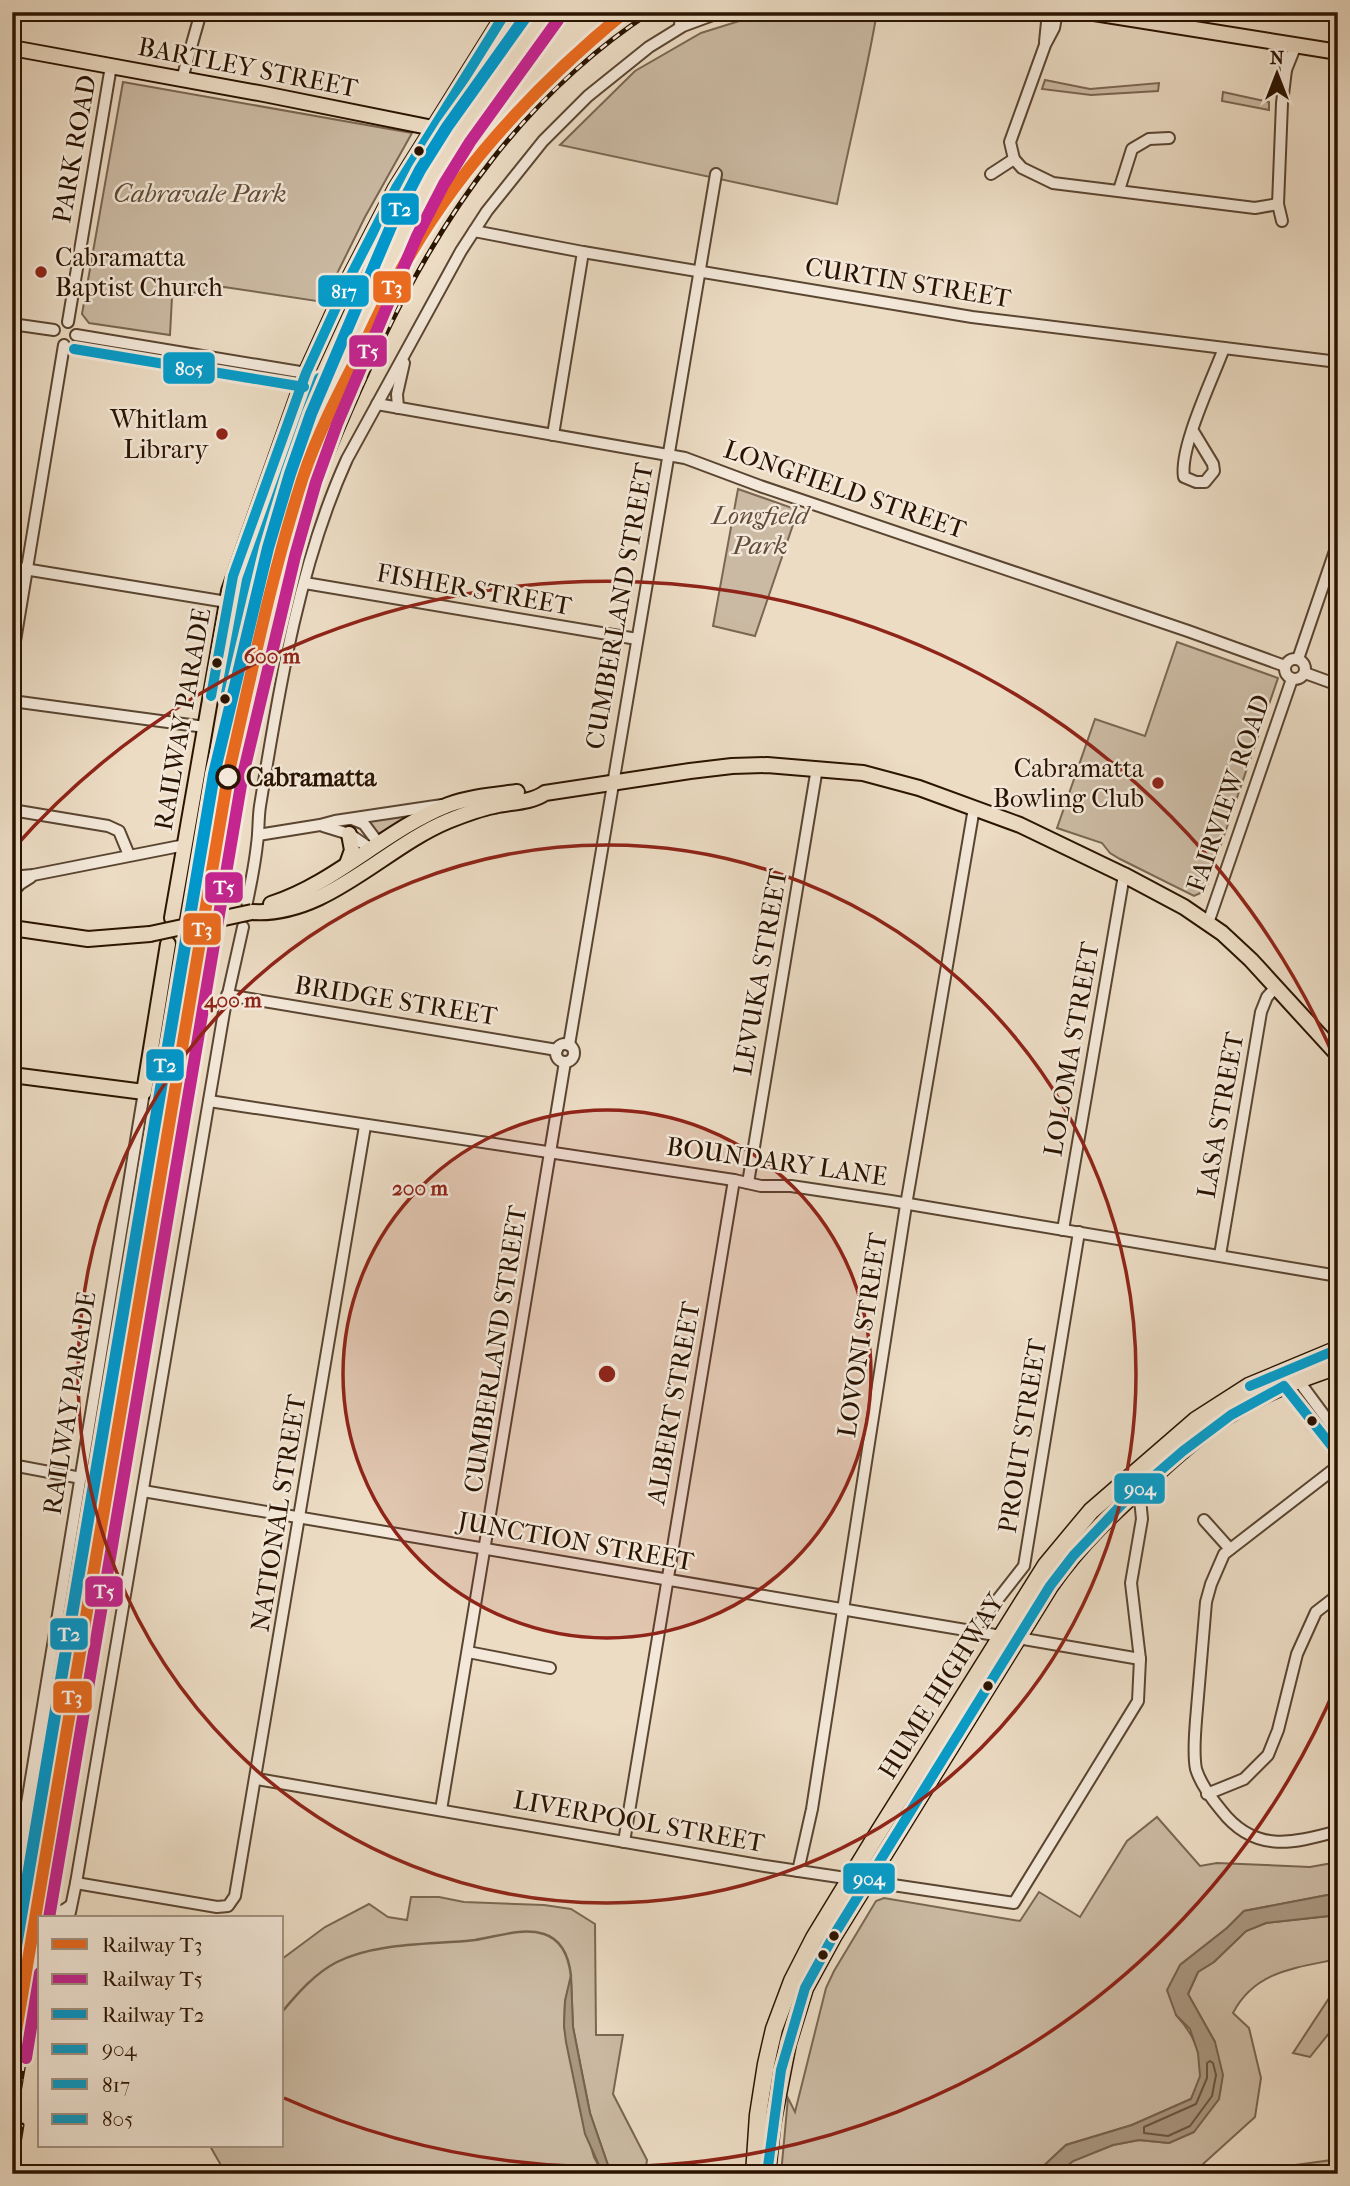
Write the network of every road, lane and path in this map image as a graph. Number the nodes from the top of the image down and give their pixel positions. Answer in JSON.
{"nodes":[{"id":1,"x":201,"y":12,"type":"edge"},
{"id":2,"x":506,"y":12,"type":"edge"},
{"id":3,"x":519,"y":12,"type":"edge"},
{"id":4,"x":694,"y":12,"type":"edge"},
{"id":5,"x":721,"y":12,"type":"edge"},
{"id":6,"x":1048,"y":12,"type":"edge"},
{"id":7,"x":1057,"y":12,"type":"edge"},
{"id":8,"x":1088,"y":12,"type":"edge"},
{"id":9,"x":661,"y":39,"type":"junction"},
{"id":10,"x":1281,"y":43,"type":"junction"},
{"id":11,"x":1045,"y":45,"type":"junction"},
{"id":12,"x":1297,"y":45,"type":"junction"},
{"id":13,"x":12,"y":48,"type":"edge"},
{"id":14,"x":1338,"y":52,"type":"edge"},
{"id":15,"x":111,"y":66,"type":"junction"},
{"id":16,"x":1286,"y":70,"type":"junction"},
{"id":17,"x":465,"y":77,"type":"junction"},
{"id":18,"x":182,"y":79,"type":"junction"},
{"id":19,"x":433,"y":128,"type":"junction"},
{"id":20,"x":1169,"y":138,"type":"dead end"},
{"id":21,"x":1014,"y":159,"type":"junction"},
{"id":22,"x":716,"y":174,"type":"dead end"},
{"id":23,"x":991,"y":174,"type":"dead end"},
{"id":24,"x":1119,"y":190,"type":"junction"},
{"id":25,"x":1278,"y":204,"type":"junction"},
{"id":26,"x":1282,"y":221,"type":"dead end"},
{"id":27,"x":474,"y":231,"type":"junction"},
{"id":28,"x":583,"y":252,"type":"junction"},
{"id":29,"x":699,"y":270,"type":"junction"},
{"id":30,"x":68,"y":322,"type":"junction"},
{"id":31,"x":12,"y":324,"type":"edge"},
{"id":32,"x":54,"y":330,"type":"junction"},
{"id":33,"x":76,"y":335,"type":"junction"},
{"id":34,"x":64,"y":345,"type":"junction"},
{"id":35,"x":1224,"y":348,"type":"junction"},
{"id":36,"x":407,"y":350,"type":"junction"},
{"id":37,"x":1338,"y":362,"type":"edge"},
{"id":38,"x":306,"y":373,"type":"junction"},
{"id":39,"x":377,"y":404,"type":"junction"},
{"id":40,"x":398,"y":408,"type":"junction"},
{"id":41,"x":1193,"y":432,"type":"dead end"},
{"id":42,"x":553,"y":435,"type":"junction"},
{"id":43,"x":668,"y":454,"type":"junction"},
{"id":44,"x":1338,"y":542,"type":"edge"},
{"id":45,"x":12,"y":567,"type":"edge"},
{"id":46,"x":27,"y":568,"type":"junction"},
{"id":47,"x":304,"y":583,"type":"junction"},
{"id":48,"x":227,"y":602,"type":"junction"},
{"id":49,"x":637,"y":639,"type":"junction"},
{"id":50,"x":12,"y":659,"type":"edge"},
{"id":51,"x":1298,"y":659,"type":"junction"},
{"id":52,"x":1285,"y":666,"type":"junction"},
{"id":53,"x":1305,"y":673,"type":"junction"},
{"id":54,"x":1292,"y":679,"type":"junction"},
{"id":55,"x":1338,"y":685,"type":"edge"},
{"id":56,"x":12,"y":701,"type":"edge"},
{"id":57,"x":205,"y":727,"type":"junction"},
{"id":58,"x":817,"y":768,"type":"junction"},
{"id":59,"x":613,"y":782,"type":"junction"},
{"id":60,"x":545,"y":793,"type":"junction"},
{"id":61,"x":451,"y":804,"type":"junction"},
{"id":62,"x":974,"y":808,"type":"junction"},
{"id":63,"x":12,"y":810,"type":"edge"},
{"id":64,"x":349,"y":826,"type":"junction"},
{"id":65,"x":258,"y":835,"type":"junction"},
{"id":66,"x":185,"y":845,"type":"junction"},
{"id":67,"x":379,"y":853,"type":"junction"},
{"id":68,"x":129,"y":855,"type":"junction"},
{"id":69,"x":347,"y":864,"type":"junction"},
{"id":70,"x":33,"y":875,"type":"junction"},
{"id":71,"x":1124,"y":875,"type":"junction"},
{"id":72,"x":12,"y":877,"type":"edge"},
{"id":73,"x":12,"y":894,"type":"edge"},
{"id":74,"x":249,"y":907,"type":"junction"},
{"id":75,"x":270,"y":909,"type":"junction"},
{"id":76,"x":172,"y":918,"type":"dead end"},
{"id":77,"x":13,"y":920,"type":"edge"},
{"id":78,"x":1208,"y":923,"type":"junction"},
{"id":79,"x":243,"y":927,"type":"dead end"},
{"id":80,"x":168,"y":944,"type":"dead end"},
{"id":81,"x":1276,"y":987,"type":"junction"},
{"id":82,"x":227,"y":995,"type":"junction"},
{"id":83,"x":569,"y":1045,"type":"junction"},
{"id":84,"x":1335,"y":1047,"type":"edge"},
{"id":85,"x":557,"y":1050,"type":"junction"},
{"id":86,"x":565,"y":1062,"type":"junction"},
{"id":87,"x":12,"y":1075,"type":"edge"},
{"id":88,"x":144,"y":1092,"type":"junction"},
{"id":89,"x":209,"y":1101,"type":"junction"},
{"id":90,"x":365,"y":1126,"type":"junction"},
{"id":91,"x":551,"y":1152,"type":"junction"},
{"id":92,"x":734,"y":1180,"type":"junction"},
{"id":93,"x":748,"y":1183,"type":"junction"},
{"id":94,"x":906,"y":1205,"type":"junction"},
{"id":95,"x":1063,"y":1230,"type":"junction"},
{"id":96,"x":1079,"y":1232,"type":"junction"},
{"id":97,"x":1220,"y":1255,"type":"junction"},
{"id":98,"x":1338,"y":1276,"type":"edge"},
{"id":99,"x":1338,"y":1349,"type":"edge"},
{"id":100,"x":1338,"y":1366,"type":"edge"},
{"id":101,"x":1291,"y":1383,"type":"junction"},
{"id":102,"x":1338,"y":1434,"type":"edge"},
{"id":103,"x":1338,"y":1454,"type":"edge"},
{"id":104,"x":12,"y":1465,"type":"edge"},
{"id":105,"x":1338,"y":1466,"type":"edge"},
{"id":106,"x":82,"y":1478,"type":"junction"},
{"id":107,"x":1139,"y":1489,"type":"junction"},
{"id":108,"x":143,"y":1491,"type":"junction"},
{"id":109,"x":300,"y":1517,"type":"junction"},
{"id":110,"x":1205,"y":1520,"type":"dead end"},
{"id":111,"x":485,"y":1548,"type":"junction"},
{"id":112,"x":1230,"y":1549,"type":"junction"},
{"id":113,"x":667,"y":1579,"type":"junction"},
{"id":114,"x":1338,"y":1595,"type":"edge"},
{"id":115,"x":842,"y":1609,"type":"junction"},
{"id":116,"x":973,"y":1631,"type":"junction"},
{"id":117,"x":1001,"y":1636,"type":"junction"},
{"id":118,"x":1018,"y":1638,"type":"junction"},
{"id":119,"x":468,"y":1652,"type":"junction"},
{"id":120,"x":1140,"y":1659,"type":"junction"},
{"id":121,"x":550,"y":1668,"type":"dead end"},
{"id":122,"x":257,"y":1779,"type":"junction"},
{"id":123,"x":1207,"y":1794,"type":"junction"},
{"id":124,"x":441,"y":1810,"type":"junction"},
{"id":125,"x":1338,"y":1831,"type":"edge"},
{"id":126,"x":624,"y":1842,"type":"junction"},
{"id":127,"x":14,"y":1870,"type":"edge"},
{"id":128,"x":798,"y":1871,"type":"junction"},
{"id":129,"x":850,"y":1880,"type":"junction"},
{"id":130,"x":76,"y":1883,"type":"junction"},
{"id":131,"x":868,"y":1883,"type":"junction"},
{"id":132,"x":17,"y":1902,"type":"junction"},
{"id":133,"x":71,"y":1906,"type":"junction"},
{"id":134,"x":68,"y":1916,"type":"edge"},
{"id":135,"x":38,"y":1922,"type":"edge"},
{"id":136,"x":754,"y":2174,"type":"edge"},
{"id":137,"x":767,"y":2174,"type":"edge"}],
"edges":[{"from":1,"to":18,"type":"street"},
{"from":2,"to":17,"type":"main road","name":"RAILWAY PARADE"},
{"from":3,"to":17,"type":"main road","name":"RAILWAY PARADE"},
{"from":4,"to":9,"type":"street"},
{"from":5,"to":9,"type":"street"},
{"from":6,"to":11,"type":"street"},
{"from":7,"to":11,"type":"street"},
{"from":8,"to":10,"type":"main road"},
{"from":9,"to":27,"type":"street"},
{"from":10,"to":12,"type":"main road"},
{"from":10,"to":16,"type":"street"},
{"from":11,"to":21,"type":"street"},
{"from":12,"to":14,"type":"main road"},
{"from":12,"to":16,"type":"street"},
{"from":13,"to":15,"type":"main road","name":"BARTLEY STREET"},
{"from":15,"to":18,"type":"main road","name":"BARTLEY STREET"},
{"from":15,"to":30,"type":"street","name":"PARK ROAD"},
{"from":16,"to":25,"type":"street"},
{"from":17,"to":19,"type":"main road","name":"RAILWAY PARADE"},
{"from":18,"to":19,"type":"main road","name":"BARTLEY STREET"},
{"from":19,"to":38,"type":"main road","name":"RAILWAY PARADE"},
{"from":20,"to":24,"type":"street"},
{"from":21,"to":23,"type":"street"},
{"from":21,"to":24,"type":"street"},
{"from":22,"to":29,"type":"street","name":"CUMBERLAND STREET"},
{"from":24,"to":25,"type":"street"},
{"from":25,"to":26,"type":"street"},
{"from":27,"to":28,"type":"street","name":"CURTIN STREET"},
{"from":27,"to":36,"type":"street"},
{"from":28,"to":29,"type":"street","name":"CURTIN STREET"},
{"from":28,"to":42,"type":"street"},
{"from":29,"to":35,"type":"street","name":"CURTIN STREET"},
{"from":29,"to":43,"type":"street","name":"CUMBERLAND STREET"},
{"from":30,"to":32,"type":"street"},
{"from":30,"to":33,"type":"street"},
{"from":31,"to":32,"type":"street"},
{"from":32,"to":34,"type":"street"},
{"from":33,"to":34,"type":"street"},
{"from":33,"to":38,"type":"street"},
{"from":34,"to":46,"type":"street"},
{"from":35,"to":37,"type":"street","name":"CURTIN STREET"},
{"from":35,"to":41,"type":"street"},
{"from":36,"to":39,"type":"street"},
{"from":36,"to":40,"type":"street"},
{"from":38,"to":48,"type":"main road","name":"RAILWAY PARADE"},
{"from":39,"to":40,"type":"street","name":"LONGFIELD STREET"},
{"from":39,"to":47,"type":"street"},
{"from":40,"to":42,"type":"street","name":"LONGFIELD STREET"},
{"from":42,"to":43,"type":"street","name":"LONGFIELD STREET"},
{"from":43,"to":49,"type":"street","name":"CUMBERLAND STREET"},
{"from":43,"to":52,"type":"street","name":"LONGFIELD STREET"},
{"from":44,"to":51,"type":"street"},
{"from":45,"to":46,"type":"street"},
{"from":46,"to":48,"type":"street"},
{"from":46,"to":50,"type":"street"},
{"from":47,"to":49,"type":"street","name":"FISHER STREET"},
{"from":47,"to":65,"type":"street"},
{"from":48,"to":57,"type":"main road","name":"RAILWAY PARADE"},
{"from":49,"to":59,"type":"street","name":"CUMBERLAND STREET"},
{"from":51,"to":52,"type":"street"},
{"from":51,"to":53,"type":"street"},
{"from":52,"to":54,"type":"street"},
{"from":53,"to":54,"type":"street"},
{"from":53,"to":55,"type":"street"},
{"from":54,"to":78,"type":"street","name":"FAIRVIEW ROAD"},
{"from":56,"to":57,"type":"street"},
{"from":57,"to":66,"type":"main road","name":"RAILWAY PARADE"},
{"from":58,"to":59,"type":"main road"},
{"from":58,"to":62,"type":"main road"},
{"from":58,"to":93,"type":"street","name":"LEVUKA STREET"},
{"from":59,"to":60,"type":"main road"},
{"from":59,"to":83,"type":"street","name":"CUMBERLAND STREET"},
{"from":60,"to":61,"type":"main road"},
{"from":60,"to":67,"type":"main road"},
{"from":61,"to":64,"type":"street"},
{"from":61,"to":67,"type":"main road"},
{"from":62,"to":71,"type":"main road"},
{"from":62,"to":94,"type":"street","name":"LOVONI STREET"},
{"from":63,"to":68,"type":"street"},
{"from":64,"to":65,"type":"street"},
{"from":64,"to":67,"type":"street"},
{"from":64,"to":69,"type":"main road"},
{"from":65,"to":74,"type":"street"},
{"from":66,"to":68,"type":"street"},
{"from":66,"to":76,"type":"main road","name":"RAILWAY PARADE"},
{"from":67,"to":69,"type":"main road"},
{"from":67,"to":75,"type":"main road"},
{"from":68,"to":70,"type":"street"},
{"from":69,"to":75,"type":"main road"},
{"from":70,"to":72,"type":"street"},
{"from":70,"to":73,"type":"street"},
{"from":71,"to":78,"type":"main road"},
{"from":71,"to":95,"type":"street","name":"LOLOMA STREET"},
{"from":74,"to":75,"type":"main road"},
{"from":74,"to":77,"type":"main road","bridge":true},
{"from":78,"to":81,"type":"main road"},
{"from":79,"to":82,"type":"street"},
{"from":80,"to":88,"type":"main road","name":"RAILWAY PARADE"},
{"from":81,"to":84,"type":"main road"},
{"from":81,"to":97,"type":"street","name":"LASA STREET"},
{"from":82,"to":85,"type":"street","name":"BRIDGE STREET"},
{"from":82,"to":89,"type":"street"},
{"from":83,"to":85,"type":"street"},
{"from":83,"to":86,"type":"street"},
{"from":85,"to":86,"type":"street"},
{"from":86,"to":91,"type":"street","name":"CUMBERLAND STREET"},
{"from":87,"to":88,"type":"main road"},
{"from":88,"to":106,"type":"street","name":"RAILWAY PARADE"},
{"from":89,"to":90,"type":"street","name":"BOUNDARY LANE"},
{"from":89,"to":108,"type":"street"},
{"from":90,"to":91,"type":"street","name":"BOUNDARY LANE"},
{"from":90,"to":109,"type":"street","name":"NATIONAL STREET"},
{"from":91,"to":92,"type":"street","name":"BOUNDARY LANE"},
{"from":91,"to":111,"type":"street","name":"CUMBERLAND STREET"},
{"from":92,"to":93,"type":"street","name":"BOUNDARY LANE"},
{"from":92,"to":113,"type":"street","name":"ALBERT STREET"},
{"from":93,"to":94,"type":"street","name":"BOUNDARY LANE"},
{"from":94,"to":95,"type":"street","name":"BOUNDARY LANE"},
{"from":94,"to":115,"type":"street","name":"LOVONI STREET"},
{"from":95,"to":96,"type":"street","name":"BOUNDARY LANE"},
{"from":96,"to":97,"type":"street","name":"BOUNDARY LANE"},
{"from":96,"to":116,"type":"street","name":"PROUT STREET"},
{"from":97,"to":98,"type":"street","name":"BOUNDARY LANE"},
{"from":99,"to":117,"type":"highway","name":"HUME HIGHWAY"},
{"from":100,"to":101,"type":"highway","name":"HUME HIGHWAY"},
{"from":101,"to":102,"type":"street"},
{"from":101,"to":103,"type":"street"},
{"from":101,"to":107,"type":"highway","name":"HUME HIGHWAY"},
{"from":104,"to":106,"type":"street"},
{"from":105,"to":112,"type":"street"},
{"from":106,"to":127,"type":"street","name":"RAILWAY PARADE"},
{"from":107,"to":118,"type":"highway","name":"HUME HIGHWAY"},
{"from":107,"to":120,"type":"street"},
{"from":108,"to":109,"type":"street","name":"JUNCTION STREET"},
{"from":108,"to":130,"type":"street"},
{"from":109,"to":111,"type":"street","name":"JUNCTION STREET"},
{"from":109,"to":122,"type":"street","name":"NATIONAL STREET"},
{"from":110,"to":112,"type":"street"},
{"from":111,"to":113,"type":"street","name":"JUNCTION STREET"},
{"from":111,"to":119,"type":"street","name":"CUMBERLAND STREET"},
{"from":112,"to":123,"type":"street"},
{"from":113,"to":115,"type":"street","name":"JUNCTION STREET"},
{"from":113,"to":126,"type":"street","name":"ALBERT STREET"},
{"from":114,"to":123,"type":"street"},
{"from":115,"to":116,"type":"street","name":"JUNCTION STREET"},
{"from":115,"to":128,"type":"street","name":"LOVONI STREET"},
{"from":116,"to":117,"type":"street","name":"JUNCTION STREET"},
{"from":117,"to":129,"type":"highway","name":"HUME HIGHWAY"},
{"from":118,"to":120,"type":"street"},
{"from":118,"to":131,"type":"highway","name":"HUME HIGHWAY"},
{"from":119,"to":121,"type":"street"},
{"from":119,"to":124,"type":"street","name":"CUMBERLAND STREET"},
{"from":120,"to":131,"type":"street","name":"LIVERPOOL STREET"},
{"from":122,"to":124,"type":"street","name":"LIVERPOOL STREET"},
{"from":122,"to":130,"type":"street","name":"NATIONAL STREET"},
{"from":123,"to":125,"type":"street"},
{"from":124,"to":126,"type":"street","name":"LIVERPOOL STREET"},
{"from":126,"to":128,"type":"street","name":"LIVERPOOL STREET"},
{"from":127,"to":132,"type":"street","name":"RAILWAY PARADE"},
{"from":128,"to":129,"type":"street","name":"LIVERPOOL STREET"},
{"from":129,"to":131,"type":"street","name":"LIVERPOOL STREET"},
{"from":129,"to":136,"type":"highway","name":"HUME HIGHWAY"},
{"from":130,"to":133,"type":"street"},
{"from":131,"to":137,"type":"highway","name":"HUME HIGHWAY"},
{"from":132,"to":133,"type":"street"},
{"from":132,"to":135,"type":"street"},
{"from":133,"to":134,"type":"street"}]}
